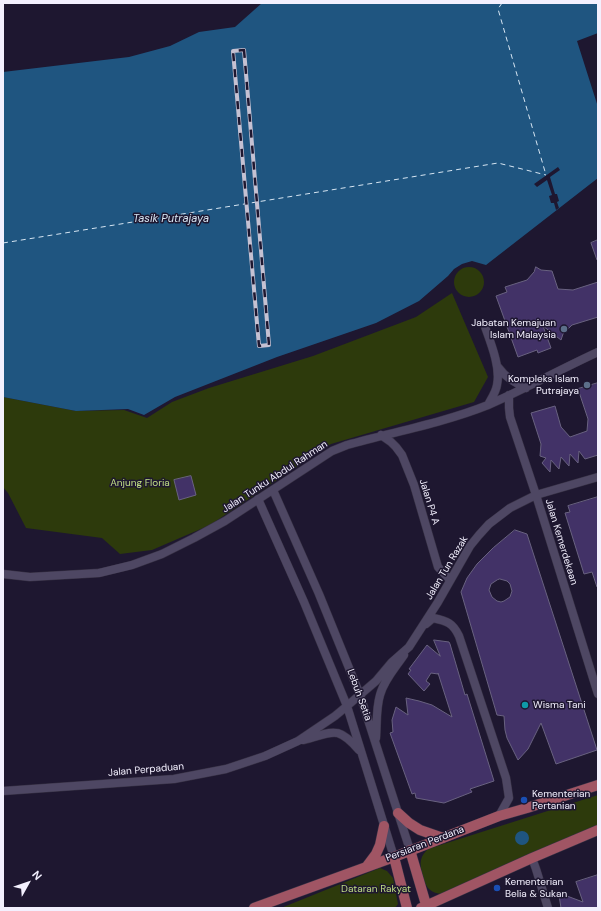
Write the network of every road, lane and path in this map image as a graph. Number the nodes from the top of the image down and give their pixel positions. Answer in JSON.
{"nodes":[{"id":1,"x":484,"y":324,"type":"dead end"},
{"id":2,"x":598,"y":352,"type":"edge"},
{"id":3,"x":498,"y":367,"type":"junction"},
{"id":4,"x":526,"y":388,"type":"junction"},
{"id":5,"x":509,"y":395,"type":"junction"},
{"id":6,"x":488,"y":405,"type":"junction"},
{"id":7,"x":381,"y":435,"type":"junction"},
{"id":8,"x":598,"y":477,"type":"edge"},
{"id":9,"x":273,"y":490,"type":"junction"},
{"id":10,"x":536,"y":495,"type":"junction"},
{"id":11,"x":258,"y":498,"type":"junction"},
{"id":12,"x":3,"y":574,"type":"edge"},
{"id":13,"x":450,"y":580,"type":"junction"},
{"id":14,"x":422,"y":627,"type":"junction"},
{"id":15,"x":409,"y":647,"type":"junction"},
{"id":16,"x":598,"y":694,"type":"edge"},
{"id":17,"x":360,"y":695,"type":"junction"},
{"id":18,"x":346,"y":706,"type":"junction"},
{"id":19,"x":298,"y":741,"type":"junction"},
{"id":20,"x":376,"y":743,"type":"junction"},
{"id":21,"x":361,"y":752,"type":"junction"},
{"id":22,"x":598,"y":785,"type":"edge"},
{"id":23,"x":3,"y":791,"type":"edge"},
{"id":24,"x":398,"y":813,"type":"junction"},
{"id":25,"x":499,"y":816,"type":"junction"},
{"id":26,"x":384,"y":826,"type":"junction"},
{"id":27,"x":598,"y":830,"type":"edge"},
{"id":28,"x":444,"y":838,"type":"junction"},
{"id":29,"x":410,"y":850,"type":"junction"},
{"id":30,"x":394,"y":857,"type":"junction"},
{"id":31,"x":532,"y":858,"type":"junction"},
{"id":32,"x":367,"y":866,"type":"junction"},
{"id":33,"x":425,"y":907,"type":"edge"},
{"id":34,"x":254,"y":908,"type":"edge"},
{"id":35,"x":407,"y":908,"type":"edge"},
{"id":36,"x":548,"y":908,"type":"edge"}],
"edges":[{"from":1,"to":3,"type":"street"},
{"from":2,"to":4,"type":"street","name":"Jalan Tunku Abdul Rahman"},
{"from":3,"to":4,"type":"street"},
{"from":3,"to":6,"type":"street"},
{"from":4,"to":5,"type":"street","name":"Jalan Tunku Abdul Rahman"},
{"from":5,"to":6,"type":"street","name":"Jalan Tunku Abdul Rahman"},
{"from":5,"to":10,"type":"street","name":"Jalan Kemerdekaan"},
{"from":6,"to":7,"type":"street","name":"Jalan Tunku Abdul Rahman"},
{"from":7,"to":9,"type":"street","name":"Jalan Tunku Abdul Rahman"},
{"from":7,"to":13,"type":"street","name":"Jalan P4 A"},
{"from":8,"to":10,"type":"street","name":"Jalan Tun Razak"},
{"from":9,"to":11,"type":"street","name":"Jalan Tunku Abdul Rahman"},
{"from":9,"to":17,"type":"street","name":"Lebuh Setia"},
{"from":10,"to":13,"type":"street","name":"Jalan Tun Razak"},
{"from":10,"to":16,"type":"street","name":"Jalan Kemerdekaan"},
{"from":11,"to":12,"type":"street","name":"Jalan Tunku Abdul Rahman"},
{"from":11,"to":18,"type":"street","name":"Lebuh Setia"},
{"from":13,"to":14,"type":"street","name":"Jalan Tun Razak"},
{"from":14,"to":15,"type":"street","name":"Jalan Tun Razak"},
{"from":14,"to":25,"type":"street"},
{"from":15,"to":17,"type":"street","name":"Jalan Tun Razak"},
{"from":15,"to":20,"type":"street"},
{"from":17,"to":18,"type":"street","name":"Jalan Tun Razak"},
{"from":17,"to":20,"type":"street","name":"Lebuh Setia"},
{"from":18,"to":19,"type":"street","name":"Jalan Perpaduan"},
{"from":18,"to":21,"type":"street","name":"Lebuh Setia"},
{"from":19,"to":21,"type":"street"},
{"from":19,"to":23,"type":"street","name":"Jalan Perpaduan"},
{"from":20,"to":24,"type":"street","name":"Lebuh Setia"},
{"from":21,"to":26,"type":"street","name":"Lebuh Setia"},
{"from":22,"to":25,"type":"main road","name":"Persiaran Perdana"},
{"from":24,"to":28,"type":"main road"},
{"from":24,"to":29,"type":"street","name":"Lebuh Setia"},
{"from":25,"to":28,"type":"main road","name":"Persiaran Perdana"},
{"from":26,"to":30,"type":"street","name":"Lebuh Setia"},
{"from":26,"to":32,"type":"main road"},
{"from":27,"to":31,"type":"main road"},
{"from":28,"to":29,"type":"main road","name":"Persiaran Perdana"},
{"from":29,"to":30,"type":"main road","name":"Persiaran Perdana"},
{"from":29,"to":33,"type":"main road","name":"Lebuh Setia"},
{"from":30,"to":32,"type":"main road","name":"Persiaran Perdana"},
{"from":30,"to":35,"type":"main road","name":"Lebuh Setia"},
{"from":31,"to":33,"type":"main road"},
{"from":31,"to":36,"type":"street"},
{"from":32,"to":34,"type":"main road","name":"Persiaran Perdana"}]}
